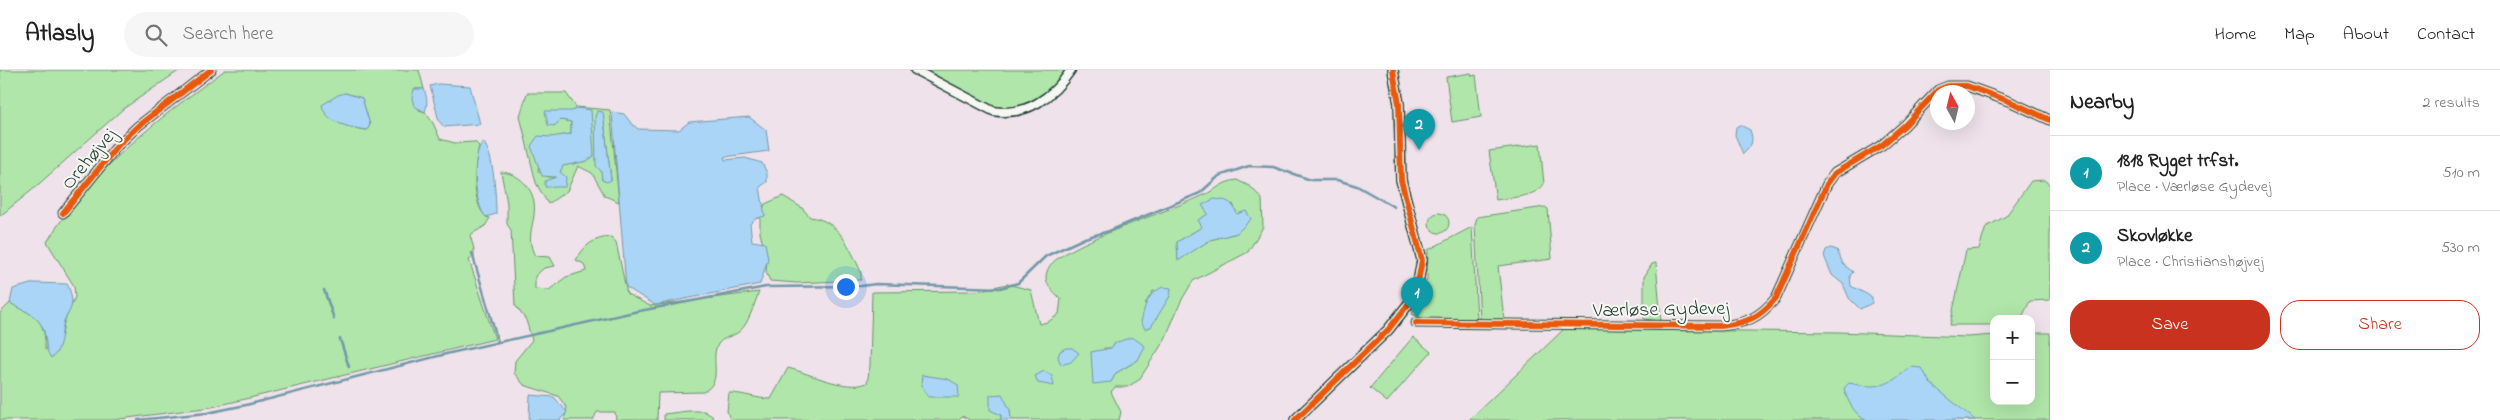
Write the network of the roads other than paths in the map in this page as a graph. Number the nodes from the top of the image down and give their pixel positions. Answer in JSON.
{"nodes":[{"id":1,"x":212,"y":70,"type":"edge"},
{"id":2,"x":914,"y":70,"type":"edge"},
{"id":3,"x":1071,"y":70,"type":"edge"},
{"id":4,"x":1393,"y":70,"type":"edge"},
{"id":5,"x":2050,"y":120,"type":"edge"},
{"id":6,"x":63,"y":213,"type":"dead end"},
{"id":7,"x":1416,"y":323,"type":"dead end"},
{"id":8,"x":1295,"y":420,"type":"edge"}],
"edges":[{"from":1,"to":6,"type":"street","name":"Orehøjvej"},
{"from":2,"to":3,"type":"street"},
{"from":4,"to":8,"type":"street"},
{"from":5,"to":7,"type":"street","name":"Værløse Gydevej"}]}
